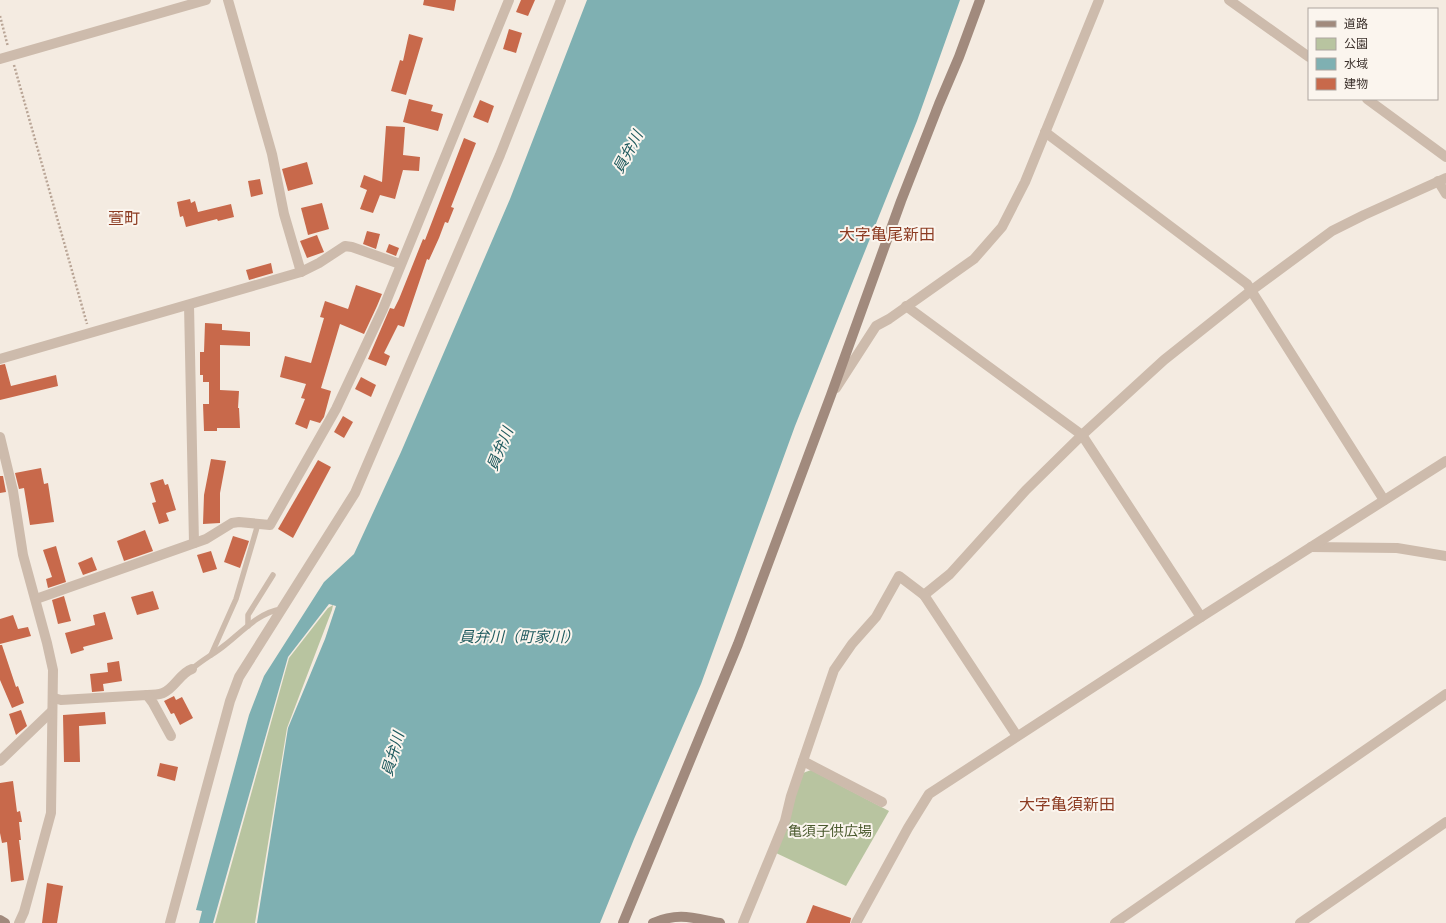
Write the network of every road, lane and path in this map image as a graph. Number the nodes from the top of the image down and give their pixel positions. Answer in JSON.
{"nodes":[{"id":1,"x":206,"y":0,"type":"edge"},
{"id":2,"x":228,"y":0,"type":"edge"},
{"id":3,"x":509,"y":0,"type":"edge"},
{"id":4,"x":561,"y":0,"type":"edge"},
{"id":5,"x":980,"y":0,"type":"edge"},
{"id":6,"x":1099,"y":0,"type":"edge"},
{"id":7,"x":1229,"y":0,"type":"edge"},
{"id":8,"x":0,"y":16,"type":"edge"},
{"id":9,"x":11,"y":56,"type":"junction"},
{"id":10,"x":1308,"y":56,"type":"edge"},
{"id":11,"x":0,"y":59,"type":"edge"},
{"id":12,"x":1368,"y":100,"type":"edge"},
{"id":13,"x":1045,"y":132,"type":"junction"},
{"id":14,"x":1446,"y":157,"type":"edge"},
{"id":15,"x":1442,"y":180,"type":"edge"},
{"id":16,"x":1446,"y":194,"type":"edge"},
{"id":17,"x":400,"y":264,"type":"junction"},
{"id":18,"x":301,"y":272,"type":"junction"},
{"id":19,"x":1252,"y":290,"type":"junction"},
{"id":20,"x":189,"y":306,"type":"junction"},
{"id":21,"x":906,"y":306,"type":"junction"},
{"id":22,"x":90,"y":334,"type":"junction"},
{"id":23,"x":0,"y":360,"type":"edge"},
{"id":24,"x":831,"y":395,"type":"junction"},
{"id":25,"x":1082,"y":435,"type":"junction"},
{"id":26,"x":0,"y":437,"type":"edge"},
{"id":27,"x":1446,"y":461,"type":"edge"},
{"id":28,"x":1384,"y":500,"type":"junction"},
{"id":29,"x":258,"y":524,"type":"junction"},
{"id":30,"x":194,"y":543,"type":"junction"},
{"id":31,"x":1310,"y":547,"type":"junction"},
{"id":32,"x":1446,"y":556,"type":"edge"},
{"id":33,"x":274,"y":575,"type":"dead end"},
{"id":34,"x":924,"y":595,"type":"junction"},
{"id":35,"x":36,"y":599,"type":"junction"},
{"id":36,"x":281,"y":609,"type":"junction"},
{"id":37,"x":1201,"y":617,"type":"junction"},
{"id":38,"x":248,"y":626,"type":"junction"},
{"id":39,"x":210,"y":655,"type":"junction"},
{"id":40,"x":192,"y":668,"type":"joint"},
{"id":41,"x":1446,"y":694,"type":"edge"},
{"id":42,"x":147,"y":695,"type":"junction"},
{"id":43,"x":54,"y":698,"type":"junction"},
{"id":44,"x":51,"y":712,"type":"junction"},
{"id":45,"x":171,"y":736,"type":"dead end"},
{"id":46,"x":1016,"y":736,"type":"junction"},
{"id":47,"x":0,"y":761,"type":"edge"},
{"id":48,"x":803,"y":761,"type":"junction"},
{"id":49,"x":882,"y":802,"type":"dead end"},
{"id":50,"x":1446,"y":822,"type":"edge"},
{"id":51,"x":0,"y":920,"type":"edge"},
{"id":52,"x":5,"y":923,"type":"edge"},
{"id":53,"x":19,"y":923,"type":"edge"},
{"id":54,"x":170,"y":923,"type":"edge"},
{"id":55,"x":623,"y":923,"type":"edge"},
{"id":56,"x":652,"y":923,"type":"edge"},
{"id":57,"x":720,"y":923,"type":"edge"},
{"id":58,"x":743,"y":923,"type":"edge"},
{"id":59,"x":856,"y":923,"type":"edge"},
{"id":60,"x":1115,"y":923,"type":"edge"},
{"id":61,"x":1300,"y":923,"type":"edge"}],
"edges":[{"from":1,"to":9,"type":"street"},
{"from":2,"to":18,"type":"street"},
{"from":3,"to":17,"type":"street"},
{"from":4,"to":36,"type":"street"},
{"from":5,"to":24,"type":"street"},
{"from":6,"to":13,"type":"street"},
{"from":7,"to":10,"type":"street"},
{"from":8,"to":9,"type":"path"},
{"from":9,"to":11,"type":"street"},
{"from":9,"to":22,"type":"path"},
{"from":12,"to":14,"type":"street"},
{"from":13,"to":19,"type":"street"},
{"from":13,"to":21,"type":"street"},
{"from":15,"to":16,"type":"street"},
{"from":15,"to":19,"type":"street"},
{"from":17,"to":18,"type":"street"},
{"from":17,"to":29,"type":"street"},
{"from":18,"to":20,"type":"street"},
{"from":19,"to":25,"type":"street"},
{"from":19,"to":28,"type":"street"},
{"from":20,"to":22,"type":"street"},
{"from":20,"to":30,"type":"street"},
{"from":21,"to":24,"type":"street"},
{"from":21,"to":25,"type":"street"},
{"from":22,"to":23,"type":"street"},
{"from":24,"to":55,"type":"street"},
{"from":25,"to":34,"type":"street"},
{"from":25,"to":37,"type":"street"},
{"from":26,"to":35,"type":"street"},
{"from":27,"to":28,"type":"street"},
{"from":28,"to":31,"type":"street"},
{"from":29,"to":30,"type":"street"},
{"from":29,"to":39,"type":"lane"},
{"from":30,"to":35,"type":"street"},
{"from":31,"to":32,"type":"street"},
{"from":31,"to":37,"type":"street"},
{"from":33,"to":38,"type":"lane"},
{"from":34,"to":46,"type":"street"},
{"from":34,"to":48,"type":"street"},
{"from":35,"to":43,"type":"street"},
{"from":36,"to":38,"type":"lane"},
{"from":36,"to":54,"type":"street"},
{"from":37,"to":46,"type":"street"},
{"from":38,"to":39,"type":"lane"},
{"from":39,"to":40,"type":"lane"},
{"from":40,"to":42,"type":"street"},
{"from":41,"to":60,"type":"street"},
{"from":42,"to":43,"type":"street"},
{"from":42,"to":45,"type":"street"},
{"from":43,"to":44,"type":"street"},
{"from":44,"to":47,"type":"street"},
{"from":44,"to":53,"type":"street"},
{"from":46,"to":59,"type":"street"},
{"from":48,"to":49,"type":"street"},
{"from":48,"to":58,"type":"street"},
{"from":50,"to":61,"type":"street"},
{"from":51,"to":52,"type":"street"},
{"from":56,"to":57,"type":"street"}]}
